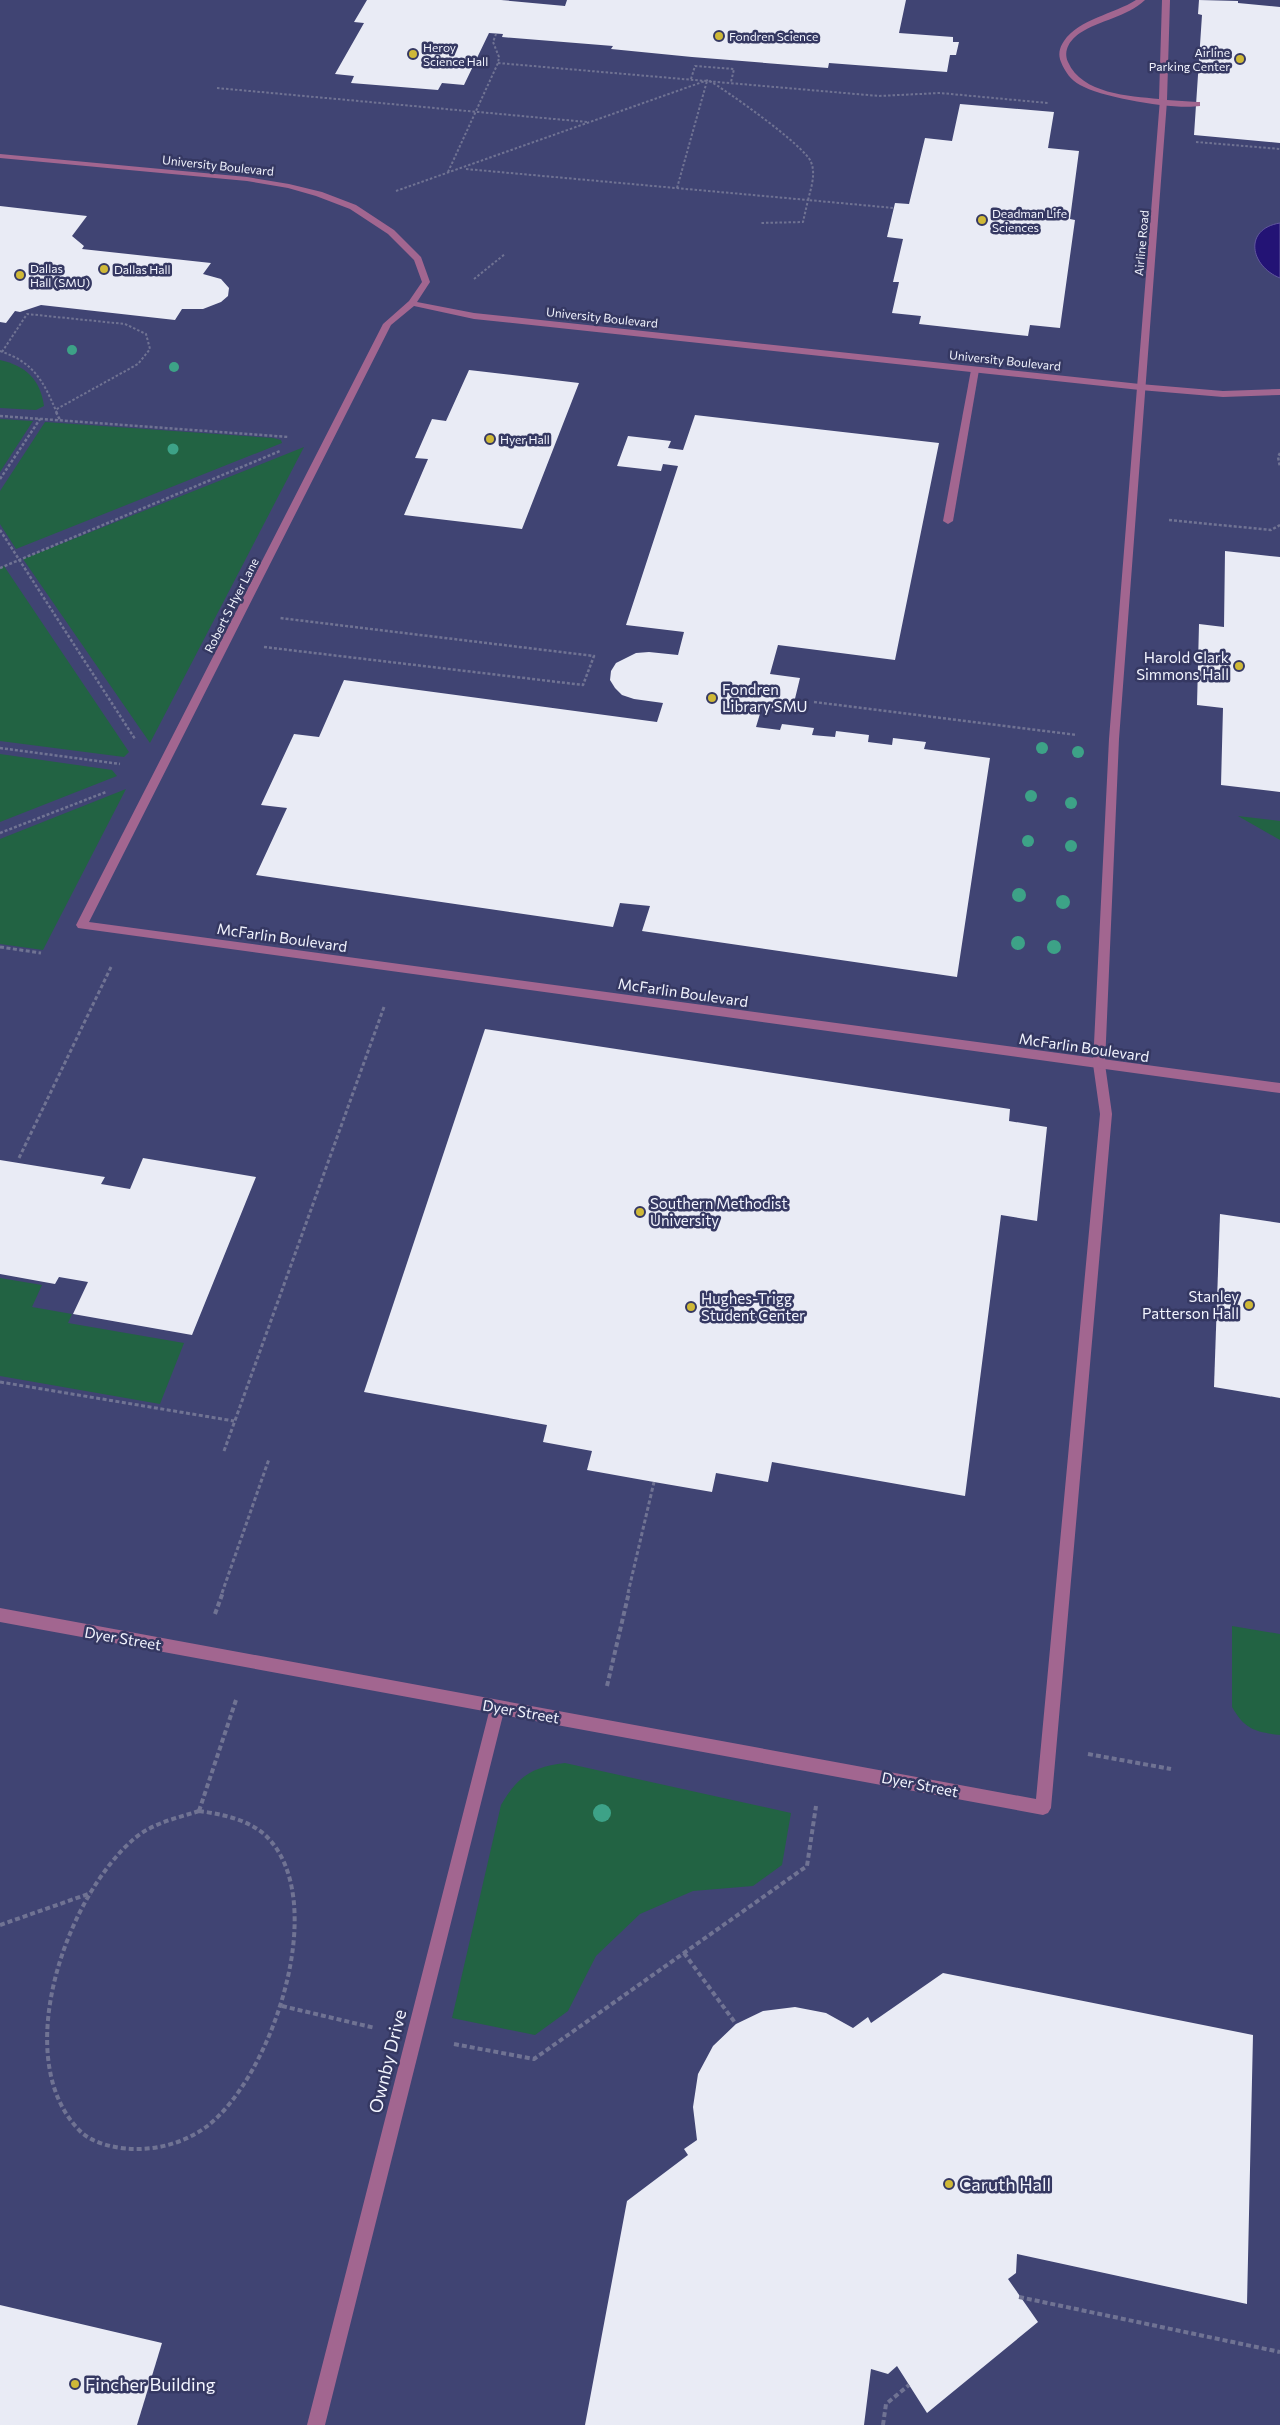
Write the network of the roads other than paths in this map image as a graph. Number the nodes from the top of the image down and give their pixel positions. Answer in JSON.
{"nodes":[{"id":1,"x":1141,"y":0,"type":"edge"},
{"id":2,"x":1166,"y":0,"type":"edge"},
{"id":3,"x":1164,"y":101,"type":"junction"},
{"id":4,"x":1196,"y":104,"type":"dead end"},
{"id":5,"x":0,"y":156,"type":"edge"},
{"id":6,"x":412,"y":303,"type":"junction"},
{"id":7,"x":975,"y":370,"type":"junction"},
{"id":8,"x":1140,"y":387,"type":"junction"},
{"id":9,"x":1280,"y":392,"type":"edge"},
{"id":10,"x":948,"y":520,"type":"dead end"},
{"id":11,"x":82,"y":925,"type":"joint"},
{"id":12,"x":1099,"y":1064,"type":"junction"},
{"id":13,"x":1280,"y":1088,"type":"edge"},
{"id":14,"x":0,"y":1615,"type":"edge"},
{"id":15,"x":498,"y":1707,"type":"junction"},
{"id":16,"x":1043,"y":1808,"type":"joint"},
{"id":17,"x":316,"y":2425,"type":"edge"}],
"edges":[{"from":1,"to":3,"type":"street"},
{"from":2,"to":3,"type":"street","name":"Airline Road"},
{"from":3,"to":4,"type":"street"},
{"from":3,"to":8,"type":"street","name":"Airline Road"},
{"from":5,"to":6,"type":"street","name":"University Boulevard"},
{"from":6,"to":7,"type":"street","name":"University Boulevard"},
{"from":6,"to":11,"type":"street","name":"Robert S Hyer Lane"},
{"from":7,"to":8,"type":"street","name":"University Boulevard"},
{"from":7,"to":10,"type":"street"},
{"from":8,"to":9,"type":"street","name":"University Boulevard"},
{"from":8,"to":12,"type":"street","name":"Airline Road"},
{"from":11,"to":12,"type":"street","name":"McFarlin Boulevard"},
{"from":12,"to":13,"type":"street","name":"McFarlin Boulevard"},
{"from":12,"to":16,"type":"street","name":"Airline Road"},
{"from":14,"to":15,"type":"street","name":"Dyer Street"},
{"from":15,"to":16,"type":"street","name":"Dyer Street"},
{"from":15,"to":17,"type":"street","name":"Ownby Drive"}]}
